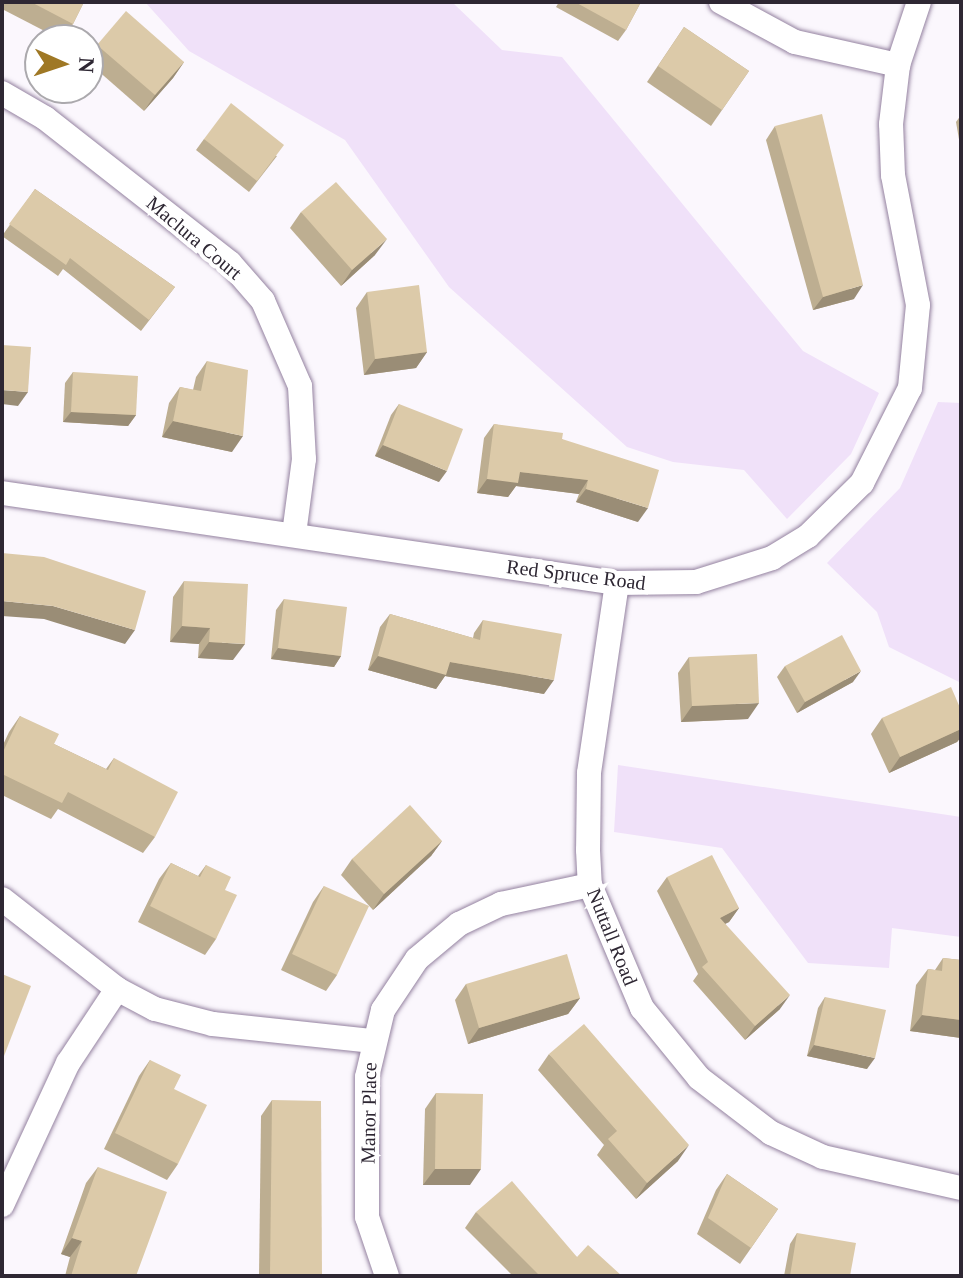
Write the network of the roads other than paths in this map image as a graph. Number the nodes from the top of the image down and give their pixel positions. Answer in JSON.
{"nodes":[{"id":1,"x":721,"y":2,"type":"edge"},
{"id":2,"x":919,"y":2,"type":"edge"},
{"id":3,"x":898,"y":65,"type":"junction"},
{"id":4,"x":2,"y":93,"type":"edge"},
{"id":5,"x":2,"y":493,"type":"edge"},
{"id":6,"x":294,"y":534,"type":"junction"},
{"id":7,"x":617,"y":583,"type":"junction"},
{"id":8,"x":590,"y":885,"type":"junction"},
{"id":9,"x":2,"y":899,"type":"edge"},
{"id":10,"x":117,"y":989,"type":"junction"},
{"id":11,"x":373,"y":1041,"type":"junction"},
{"id":12,"x":961,"y":1188,"type":"edge"},
{"id":13,"x":2,"y":1205,"type":"edge"},
{"id":14,"x":387,"y":1276,"type":"edge"}],
"edges":[{"from":1,"to":3,"type":"street"},
{"from":2,"to":3,"type":"street","name":"Red Spruce Road"},
{"from":3,"to":7,"type":"street","name":"Red Spruce Road"},
{"from":4,"to":6,"type":"street","name":"Maclura Court"},
{"from":5,"to":6,"type":"street","name":"Red Spruce Road"},
{"from":6,"to":7,"type":"street","name":"Red Spruce Road"},
{"from":7,"to":8,"type":"street","name":"Nuttall Road"},
{"from":8,"to":11,"type":"street","name":"Manor Place"},
{"from":8,"to":12,"type":"street","name":"Nuttall Road"},
{"from":9,"to":10,"type":"street"},
{"from":10,"to":11,"type":"street"},
{"from":10,"to":13,"type":"street"},
{"from":11,"to":14,"type":"street","name":"Manor Place"}]}
